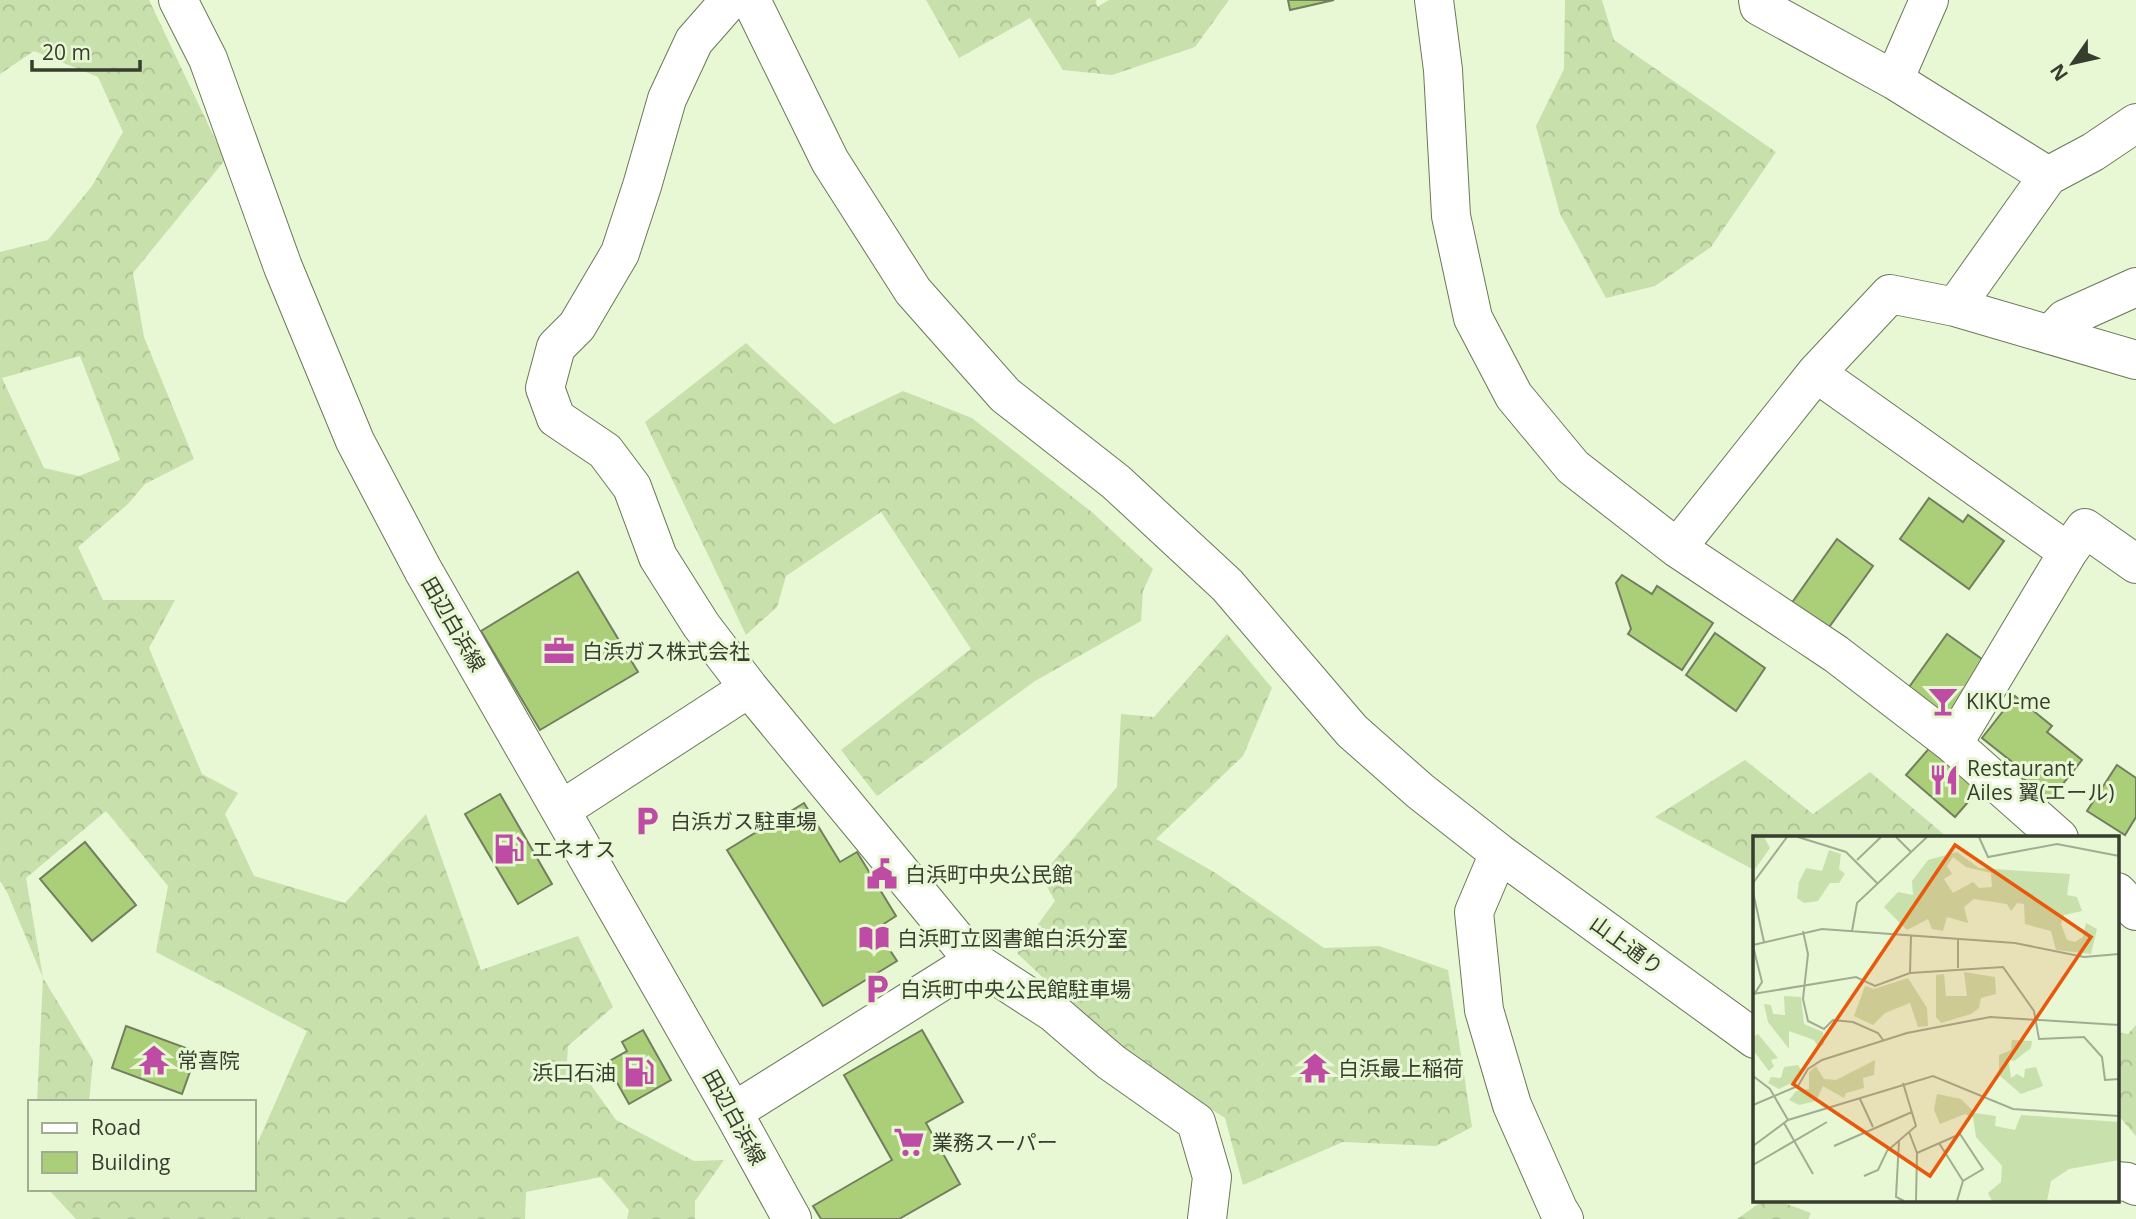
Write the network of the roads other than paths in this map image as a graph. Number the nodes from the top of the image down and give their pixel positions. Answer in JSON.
{"nodes":[{"id":1,"x":178,"y":0,"type":"edge"},
{"id":2,"x":730,"y":0,"type":"edge"},
{"id":3,"x":751,"y":0,"type":"edge"},
{"id":4,"x":1434,"y":0,"type":"edge"},
{"id":5,"x":1758,"y":0,"type":"edge"},
{"id":6,"x":1929,"y":0,"type":"edge"},
{"id":7,"x":1894,"y":80,"type":"junction"},
{"id":8,"x":2136,"y":123,"type":"edge"},
{"id":9,"x":2048,"y":176,"type":"junction"},
{"id":10,"x":2136,"y":287,"type":"edge"},
{"id":11,"x":1955,"y":307,"type":"junction"},
{"id":12,"x":2050,"y":335,"type":"junction"},
{"id":13,"x":2136,"y":360,"type":"edge"},
{"id":14,"x":1816,"y":373,"type":"junction"},
{"id":15,"x":1677,"y":548,"type":"junction"},
{"id":16,"x":2068,"y":552,"type":"junction"},
{"id":17,"x":2136,"y":564,"type":"edge"},
{"id":18,"x":748,"y":688,"type":"junction"},
{"id":19,"x":1953,"y":744,"type":"junction"},
{"id":20,"x":561,"y":810,"type":"junction"},
{"id":21,"x":2057,"y":836,"type":"edge"},
{"id":22,"x":1499,"y":853,"type":"junction"},
{"id":23,"x":2118,"y":893,"type":"edge"},
{"id":24,"x":2136,"y":911,"type":"edge"},
{"id":25,"x":974,"y":961,"type":"junction"},
{"id":26,"x":1753,"y":1038,"type":"edge"},
{"id":27,"x":733,"y":1112,"type":"junction"},
{"id":28,"x":2118,"y":1181,"type":"edge"},
{"id":29,"x":2136,"y":1186,"type":"edge"},
{"id":30,"x":792,"y":1219,"type":"edge"},
{"id":31,"x":1207,"y":1219,"type":"edge"},
{"id":32,"x":1564,"y":1219,"type":"edge"}],
"edges":[{"from":1,"to":20,"type":"street","name":"田辺白浜線"},
{"from":2,"to":18,"type":"street"},
{"from":3,"to":22,"type":"street","name":"山上通り"},
{"from":4,"to":15,"type":"street"},
{"from":5,"to":7,"type":"street"},
{"from":6,"to":7,"type":"street"},
{"from":7,"to":9,"type":"street"},
{"from":8,"to":9,"type":"street"},
{"from":9,"to":11,"type":"street"},
{"from":10,"to":12,"type":"street"},
{"from":11,"to":12,"type":"street"},
{"from":11,"to":14,"type":"street"},
{"from":12,"to":13,"type":"street"},
{"from":14,"to":15,"type":"street"},
{"from":14,"to":16,"type":"street"},
{"from":15,"to":19,"type":"street"},
{"from":16,"to":17,"type":"street"},
{"from":16,"to":19,"type":"street"},
{"from":18,"to":20,"type":"street"},
{"from":18,"to":25,"type":"street"},
{"from":19,"to":21,"type":"street"},
{"from":20,"to":27,"type":"street","name":"田辺白浜線"},
{"from":22,"to":26,"type":"street","name":"山上通り"},
{"from":22,"to":32,"type":"street"},
{"from":23,"to":24,"type":"street"},
{"from":25,"to":27,"type":"street"},
{"from":25,"to":31,"type":"street"},
{"from":27,"to":30,"type":"street","name":"田辺白浜線"},
{"from":28,"to":29,"type":"street"}]}
